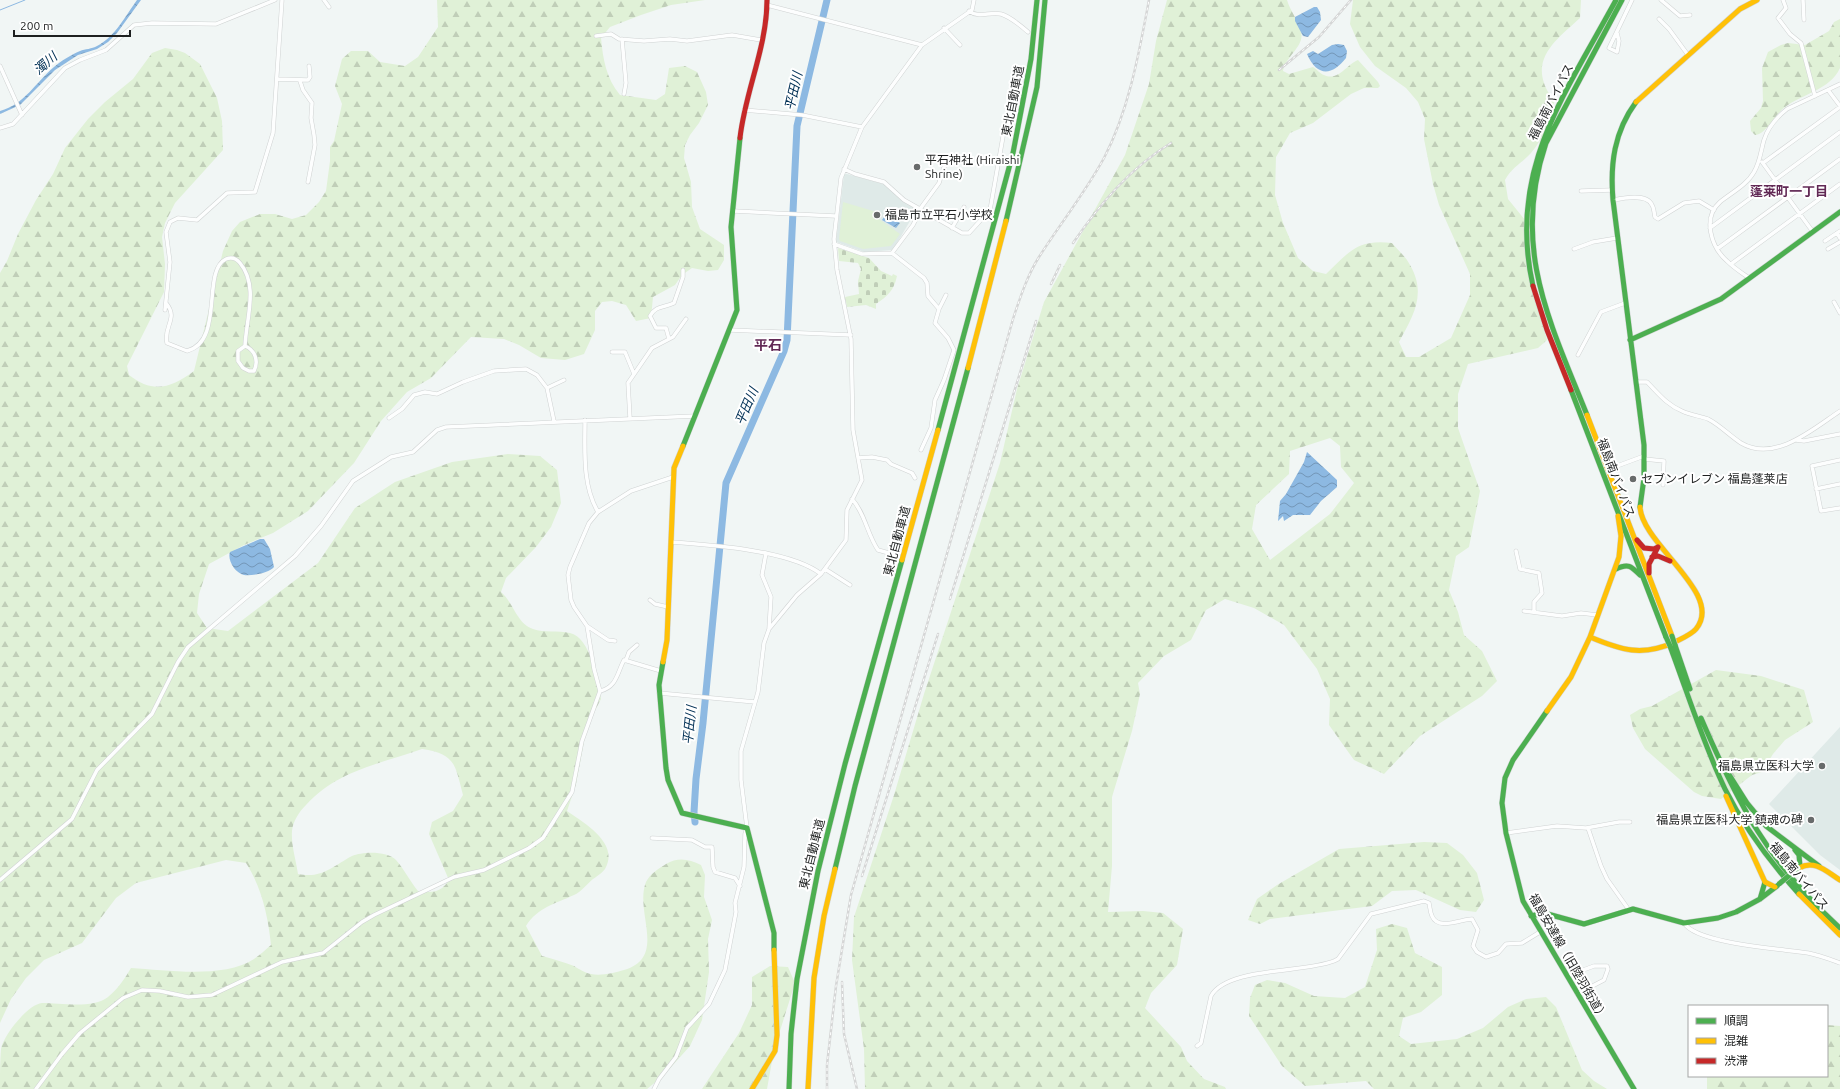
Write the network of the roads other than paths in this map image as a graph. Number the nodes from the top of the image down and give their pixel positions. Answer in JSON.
{"nodes":[{"id":1,"x":275,"y":0,"type":"edge"},
{"id":2,"x":282,"y":0,"type":"edge"},
{"id":3,"x":324,"y":0,"type":"edge"},
{"id":4,"x":974,"y":0,"type":"edge"},
{"id":5,"x":1036,"y":0,"type":"edge"},
{"id":6,"x":1045,"y":0,"type":"edge"},
{"id":7,"x":1616,"y":0,"type":"edge"},
{"id":8,"x":1622,"y":0,"type":"edge"},
{"id":9,"x":1632,"y":0,"type":"edge"},
{"id":10,"x":1661,"y":0,"type":"edge"},
{"id":11,"x":1757,"y":0,"type":"edge"},
{"id":12,"x":1783,"y":0,"type":"edge"},
{"id":13,"x":1803,"y":0,"type":"edge"},
{"id":14,"x":767,"y":2,"type":"edge"},
{"id":15,"x":329,"y":7,"type":"dead end"},
{"id":16,"x":969,"y":12,"type":"junction"},
{"id":17,"x":1690,"y":15,"type":"dead end"},
{"id":18,"x":1659,"y":19,"type":"dead end"},
{"id":19,"x":1804,"y":20,"type":"dead end"},
{"id":20,"x":944,"y":28,"type":"junction"},
{"id":21,"x":1028,"y":32,"type":"dead end"},
{"id":22,"x":1617,"y":33,"type":"junction"},
{"id":23,"x":596,"y":36,"type":"dead end"},
{"id":24,"x":622,"y":39,"type":"junction"},
{"id":25,"x":761,"y":40,"type":"junction"},
{"id":26,"x":922,"y":45,"type":"junction"},
{"id":27,"x":960,"y":45,"type":"dead end"},
{"id":28,"x":1688,"y":55,"type":"junction"},
{"id":29,"x":0,"y":66,"type":"edge"},
{"id":30,"x":309,"y":66,"type":"dead end"},
{"id":31,"x":278,"y":80,"type":"junction"},
{"id":32,"x":300,"y":81,"type":"junction"},
{"id":33,"x":1840,"y":84,"type":"edge"},
{"id":34,"x":1828,"y":90,"type":"junction"},
{"id":35,"x":624,"y":94,"type":"dead end"},
{"id":36,"x":1814,"y":96,"type":"junction"},
{"id":37,"x":1840,"y":107,"type":"edge"},
{"id":38,"x":1014,"y":109,"type":"dead end"},
{"id":39,"x":744,"y":110,"type":"junction"},
{"id":40,"x":22,"y":115,"type":"junction"},
{"id":41,"x":862,"y":126,"type":"junction"},
{"id":42,"x":0,"y":128,"type":"edge"},
{"id":43,"x":1840,"y":132,"type":"edge"},
{"id":44,"x":1760,"y":158,"type":"junction"},
{"id":45,"x":1840,"y":159,"type":"edge"},
{"id":46,"x":946,"y":161,"type":"dead end"},
{"id":47,"x":1763,"y":163,"type":"junction"},
{"id":48,"x":844,"y":169,"type":"junction"},
{"id":49,"x":1776,"y":180,"type":"junction"},
{"id":50,"x":308,"y":182,"type":"dead end"},
{"id":51,"x":1840,"y":184,"type":"edge"},
{"id":52,"x":1612,"y":190,"type":"junction"},
{"id":53,"x":1581,"y":191,"type":"dead end"},
{"id":54,"x":1788,"y":197,"type":"junction"},
{"id":55,"x":1613,"y":200,"type":"junction"},
{"id":56,"x":964,"y":207,"type":"dead end"},
{"id":57,"x":920,"y":209,"type":"junction"},
{"id":58,"x":1714,"y":210,"type":"junction"},
{"id":59,"x":734,"y":211,"type":"junction"},
{"id":60,"x":1840,"y":212,"type":"edge"},
{"id":61,"x":1800,"y":214,"type":"junction"},
{"id":62,"x":835,"y":216,"type":"junction"},
{"id":63,"x":952,"y":228,"type":"junction"},
{"id":64,"x":1710,"y":228,"type":"junction"},
{"id":65,"x":1813,"y":232,"type":"junction"},
{"id":66,"x":1839,"y":232,"type":"edge"},
{"id":67,"x":1617,"y":238,"type":"junction"},
{"id":68,"x":1840,"y":238,"type":"edge"},
{"id":69,"x":1825,"y":241,"type":"dead end"},
{"id":70,"x":1840,"y":242,"type":"edge"},
{"id":71,"x":834,"y":244,"type":"junction"},
{"id":72,"x":1574,"y":248,"type":"dead end"},
{"id":73,"x":1717,"y":249,"type":"junction"},
{"id":74,"x":1828,"y":249,"type":"dead end"},
{"id":75,"x":892,"y":253,"type":"junction"},
{"id":76,"x":1731,"y":264,"type":"junction"},
{"id":77,"x":683,"y":270,"type":"dead end"},
{"id":78,"x":1749,"y":278,"type":"junction"},
{"id":79,"x":946,"y":295,"type":"dead end"},
{"id":80,"x":1834,"y":302,"type":"dead end"},
{"id":81,"x":166,"y":303,"type":"junction"},
{"id":82,"x":1625,"y":303,"type":"junction"},
{"id":83,"x":939,"y":309,"type":"junction"},
{"id":84,"x":165,"y":310,"type":"dead end"},
{"id":85,"x":1840,"y":313,"type":"edge"},
{"id":86,"x":686,"y":319,"type":"dead end"},
{"id":87,"x":730,"y":330,"type":"junction"},
{"id":88,"x":850,"y":335,"type":"junction"},
{"id":89,"x":669,"y":339,"type":"junction"},
{"id":90,"x":1630,"y":340,"type":"junction"},
{"id":91,"x":245,"y":346,"type":"junction"},
{"id":92,"x":612,"y":352,"type":"dead end"},
{"id":93,"x":1578,"y":355,"type":"dead end"},
{"id":94,"x":634,"y":374,"type":"junction"},
{"id":95,"x":564,"y":380,"type":"dead end"},
{"id":96,"x":1636,"y":382,"type":"junction"},
{"id":97,"x":547,"y":388,"type":"junction"},
{"id":98,"x":1840,"y":411,"type":"edge"},
{"id":99,"x":696,"y":416,"type":"junction"},
{"id":100,"x":389,"y":418,"type":"dead end"},
{"id":101,"x":630,"y":418,"type":"junction"},
{"id":102,"x":585,"y":420,"type":"junction"},
{"id":103,"x":554,"y":422,"type":"junction"},
{"id":104,"x":1840,"y":434,"type":"edge"},
{"id":105,"x":1796,"y":440,"type":"junction"},
{"id":106,"x":921,"y":450,"type":"dead end"},
{"id":107,"x":858,"y":458,"type":"junction"},
{"id":108,"x":1644,"y":458,"type":"junction"},
{"id":109,"x":1840,"y":460,"type":"edge"},
{"id":110,"x":1609,"y":469,"type":"junction"},
{"id":111,"x":673,"y":477,"type":"junction"},
{"id":112,"x":915,"y":478,"type":"dead end"},
{"id":113,"x":1840,"y":484,"type":"edge"},
{"id":114,"x":1663,"y":485,"type":"dead end"},
{"id":115,"x":1816,"y":488,"type":"junction"},
{"id":116,"x":852,"y":499,"type":"junction"},
{"id":117,"x":1617,"y":507,"type":"junction"},
{"id":118,"x":1840,"y":508,"type":"edge"},
{"id":119,"x":598,"y":512,"type":"junction"},
{"id":120,"x":1626,"y":519,"type":"junction"},
{"id":121,"x":671,"y":542,"type":"junction"},
{"id":122,"x":1658,"y":547,"type":"junction"},
{"id":123,"x":1516,"y":550,"type":"dead end"},
{"id":124,"x":766,"y":553,"type":"junction"},
{"id":125,"x":896,"y":555,"type":"dead end"},
{"id":126,"x":1652,"y":557,"type":"junction"},
{"id":127,"x":1670,"y":560,"type":"junction"},
{"id":128,"x":825,"y":569,"type":"junction"},
{"id":129,"x":1616,"y":569,"type":"junction"},
{"id":130,"x":821,"y":574,"type":"junction"},
{"id":131,"x":850,"y":585,"type":"dead end"},
{"id":132,"x":1648,"y":590,"type":"junction"},
{"id":133,"x":1654,"y":591,"type":"junction"},
{"id":134,"x":650,"y":600,"type":"dead end"},
{"id":135,"x":668,"y":607,"type":"junction"},
{"id":136,"x":1524,"y":611,"type":"dead end"},
{"id":137,"x":1534,"y":612,"type":"junction"},
{"id":138,"x":1597,"y":615,"type":"junction"},
{"id":139,"x":587,"y":626,"type":"junction"},
{"id":140,"x":769,"y":629,"type":"junction"},
{"id":141,"x":1590,"y":637,"type":"junction"},
{"id":142,"x":615,"y":641,"type":"dead end"},
{"id":143,"x":637,"y":645,"type":"dead end"},
{"id":144,"x":1672,"y":646,"type":"junction"},
{"id":145,"x":626,"y":660,"type":"junction"},
{"id":146,"x":661,"y":671,"type":"junction"},
{"id":147,"x":600,"y":691,"type":"junction"},
{"id":148,"x":659,"y":693,"type":"junction"},
{"id":149,"x":755,"y":702,"type":"junction"},
{"id":150,"x":1705,"y":739,"type":"junction"},
{"id":151,"x":1716,"y":754,"type":"junction"},
{"id":152,"x":1630,"y":822,"type":"dead end"},
{"id":153,"x":747,"y":828,"type":"junction"},
{"id":154,"x":1588,"y":828,"type":"junction"},
{"id":155,"x":1506,"y":833,"type":"junction"},
{"id":156,"x":652,"y":838,"type":"dead end"},
{"id":157,"x":1781,"y":839,"type":"junction"},
{"id":158,"x":1819,"y":866,"type":"junction"},
{"id":159,"x":1799,"y":867,"type":"junction"},
{"id":160,"x":0,"y":880,"type":"edge"},
{"id":161,"x":1840,"y":880,"type":"edge"},
{"id":162,"x":1765,"y":882,"type":"junction"},
{"id":163,"x":740,"y":886,"type":"junction"},
{"id":164,"x":1777,"y":886,"type":"junction"},
{"id":165,"x":1760,"y":900,"type":"junction"},
{"id":166,"x":1629,"y":910,"type":"junction"},
{"id":167,"x":1531,"y":916,"type":"junction"},
{"id":168,"x":1684,"y":923,"type":"junction"},
{"id":169,"x":1840,"y":928,"type":"edge"},
{"id":170,"x":1540,"y":932,"type":"junction"},
{"id":171,"x":1840,"y":935,"type":"edge"},
{"id":172,"x":1840,"y":963,"type":"edge"},
{"id":173,"x":1567,"y":976,"type":"junction"},
{"id":174,"x":1577,"y":994,"type":"junction"},
{"id":175,"x":1197,"y":1046,"type":"dead end"},
{"id":176,"x":36,"y":1089,"type":"edge"},
{"id":177,"x":654,"y":1089,"type":"edge"},
{"id":178,"x":752,"y":1089,"type":"edge"},
{"id":179,"x":789,"y":1089,"type":"edge"},
{"id":180,"x":808,"y":1089,"type":"edge"},
{"id":181,"x":1634,"y":1089,"type":"edge"}],
"edges":[{"from":1,"to":40,"type":"street"},
{"from":2,"to":31,"type":"street"},
{"from":3,"to":15,"type":"street"},
{"from":4,"to":16,"type":"street"},
{"from":5,"to":179,"type":"main road","name":"東北自動車道"},
{"from":6,"to":180,"type":"main road","name":"東北自動車道"},
{"from":7,"to":117,"type":"main road","name":"福島南バイパス"},
{"from":8,"to":110,"type":"main road","name":"福島南バイパス"},
{"from":9,"to":22,"type":"street"},
{"from":10,"to":17,"type":"street"},
{"from":11,"to":28,"type":"main road"},
{"from":12,"to":36,"type":"street"},
{"from":13,"to":19,"type":"street"},
{"from":14,"to":25,"type":"main road"},
{"from":14,"to":26,"type":"street"},
{"from":16,"to":20,"type":"street"},
{"from":16,"to":21,"type":"street"},
{"from":18,"to":28,"type":"street"},
{"from":20,"to":26,"type":"street"},
{"from":20,"to":27,"type":"street"},
{"from":22,"to":22,"type":"street"},
{"from":23,"to":24,"type":"street"},
{"from":24,"to":25,"type":"street"},
{"from":24,"to":35,"type":"street"},
{"from":25,"to":39,"type":"main road"},
{"from":26,"to":41,"type":"street"},
{"from":28,"to":52,"type":"main road"},
{"from":29,"to":40,"type":"street"},
{"from":30,"to":32,"type":"street"},
{"from":31,"to":32,"type":"street"},
{"from":31,"to":81,"type":"street"},
{"from":32,"to":50,"type":"street"},
{"from":33,"to":34,"type":"street"},
{"from":34,"to":36,"type":"street"},
{"from":34,"to":37,"type":"street"},
{"from":36,"to":44,"type":"street"},
{"from":37,"to":47,"type":"street"},
{"from":38,"to":63,"type":"street"},
{"from":39,"to":41,"type":"street"},
{"from":39,"to":59,"type":"main road"},
{"from":40,"to":42,"type":"street"},
{"from":41,"to":48,"type":"street"},
{"from":43,"to":49,"type":"street"},
{"from":44,"to":47,"type":"street"},
{"from":44,"to":58,"type":"street"},
{"from":45,"to":54,"type":"street"},
{"from":46,"to":57,"type":"street"},
{"from":47,"to":49,"type":"street"},
{"from":48,"to":57,"type":"street"},
{"from":48,"to":62,"type":"street"},
{"from":49,"to":54,"type":"street"},
{"from":49,"to":64,"type":"street"},
{"from":51,"to":61,"type":"street"},
{"from":52,"to":53,"type":"street"},
{"from":52,"to":55,"type":"main road"},
{"from":54,"to":61,"type":"street"},
{"from":54,"to":73,"type":"street"},
{"from":55,"to":58,"type":"street"},
{"from":55,"to":67,"type":"main road"},
{"from":56,"to":63,"type":"street"},
{"from":57,"to":63,"type":"street"},
{"from":57,"to":75,"type":"street"},
{"from":58,"to":64,"type":"street"},
{"from":59,"to":62,"type":"street"},
{"from":59,"to":87,"type":"main road"},
{"from":60,"to":65,"type":"main road"},
{"from":61,"to":65,"type":"street"},
{"from":61,"to":76,"type":"street"},
{"from":62,"to":71,"type":"street"},
{"from":64,"to":73,"type":"street"},
{"from":65,"to":78,"type":"main road"},
{"from":66,"to":68,"type":"street"},
{"from":66,"to":69,"type":"street"},
{"from":67,"to":72,"type":"street"},
{"from":67,"to":82,"type":"main road"},
{"from":70,"to":74,"type":"street"},
{"from":71,"to":75,"type":"street"},
{"from":71,"to":88,"type":"street"},
{"from":73,"to":76,"type":"street"},
{"from":75,"to":83,"type":"street"},
{"from":76,"to":78,"type":"street"},
{"from":77,"to":89,"type":"street"},
{"from":78,"to":90,"type":"main road"},
{"from":79,"to":83,"type":"street"},
{"from":80,"to":85,"type":"street"},
{"from":81,"to":84,"type":"street"},
{"from":81,"to":91,"type":"street"},
{"from":82,"to":90,"type":"main road"},
{"from":82,"to":93,"type":"street"},
{"from":83,"to":106,"type":"street"},
{"from":86,"to":89,"type":"street"},
{"from":87,"to":88,"type":"street"},
{"from":87,"to":99,"type":"main road"},
{"from":88,"to":107,"type":"street"},
{"from":89,"to":94,"type":"street"},
{"from":90,"to":96,"type":"main road"},
{"from":91,"to":91,"type":"street"},
{"from":92,"to":94,"type":"street"},
{"from":94,"to":101,"type":"street"},
{"from":95,"to":97,"type":"street"},
{"from":96,"to":105,"type":"street"},
{"from":96,"to":108,"type":"main road"},
{"from":97,"to":100,"type":"street"},
{"from":97,"to":103,"type":"street"},
{"from":98,"to":105,"type":"street"},
{"from":99,"to":101,"type":"street"},
{"from":99,"to":111,"type":"main road"},
{"from":101,"to":102,"type":"street"},
{"from":102,"to":103,"type":"street"},
{"from":102,"to":119,"type":"street"},
{"from":103,"to":160,"type":"street"},
{"from":104,"to":105,"type":"street"},
{"from":107,"to":112,"type":"street"},
{"from":107,"to":116,"type":"street"},
{"from":108,"to":110,"type":"street"},
{"from":108,"to":114,"type":"street"},
{"from":108,"to":122,"type":"main road"},
{"from":109,"to":115,"type":"street"},
{"from":110,"to":120,"type":"main road","name":"福島南バイパス"},
{"from":111,"to":119,"type":"street"},
{"from":111,"to":121,"type":"main road"},
{"from":113,"to":115,"type":"street"},
{"from":115,"to":118,"type":"street"},
{"from":116,"to":125,"type":"street"},
{"from":116,"to":128,"type":"street"},
{"from":117,"to":129,"type":"main road","name":"福島安達線（旧陸羽街道）"},
{"from":117,"to":132,"type":"main road","name":"福島南バイパス"},
{"from":119,"to":139,"type":"street"},
{"from":120,"to":122,"type":"main road"},
{"from":120,"to":133,"type":"main road","name":"福島南バイパス"},
{"from":121,"to":124,"type":"street"},
{"from":121,"to":135,"type":"main road"},
{"from":122,"to":126,"type":"main road"},
{"from":122,"to":127,"type":"main road"},
{"from":123,"to":137,"type":"street"},
{"from":124,"to":130,"type":"street"},
{"from":124,"to":140,"type":"street"},
{"from":126,"to":127,"type":"main road"},
{"from":126,"to":133,"type":"main road"},
{"from":127,"to":141,"type":"main road"},
{"from":128,"to":130,"type":"street"},
{"from":128,"to":131,"type":"street"},
{"from":129,"to":132,"type":"main road"},
{"from":129,"to":138,"type":"main road","name":"福島安達線（旧陸羽街道）"},
{"from":130,"to":140,"type":"street"},
{"from":132,"to":144,"type":"main road","name":"福島南バイパス","bridge":true},
{"from":133,"to":144,"type":"main road","name":"福島南バイパス","bridge":true},
{"from":134,"to":135,"type":"street"},
{"from":135,"to":146,"type":"main road"},
{"from":136,"to":137,"type":"street"},
{"from":137,"to":138,"type":"street"},
{"from":138,"to":141,"type":"main road","name":"福島安達線（旧陸羽街道）"},
{"from":139,"to":142,"type":"street"},
{"from":139,"to":147,"type":"street"},
{"from":140,"to":149,"type":"street"},
{"from":141,"to":155,"type":"main road","name":"福島安達線（旧陸羽街道）"},
{"from":143,"to":145,"type":"street"},
{"from":144,"to":150,"type":"main road","name":"福島南バイパス"},
{"from":144,"to":151,"type":"main road","name":"福島南バイパス"},
{"from":145,"to":146,"type":"street"},
{"from":145,"to":147,"type":"street"},
{"from":146,"to":148,"type":"main road"},
{"from":147,"to":176,"type":"street"},
{"from":148,"to":149,"type":"street"},
{"from":148,"to":153,"type":"main road"},
{"from":149,"to":153,"type":"street"},
{"from":150,"to":162,"type":"main road"},
{"from":150,"to":171,"type":"main road","name":"福島南バイパス"},
{"from":151,"to":157,"type":"main road"},
{"from":151,"to":169,"type":"main road","name":"福島南バイパス"},
{"from":152,"to":154,"type":"street"},
{"from":153,"to":163,"type":"street"},
{"from":153,"to":178,"type":"main road"},
{"from":154,"to":155,"type":"street"},
{"from":154,"to":166,"type":"street"},
{"from":155,"to":167,"type":"main road","name":"福島安達線（旧陸羽街道）"},
{"from":156,"to":163,"type":"street"},
{"from":157,"to":158,"type":"main road"},
{"from":157,"to":159,"type":"main road"},
{"from":158,"to":159,"type":"main road"},
{"from":158,"to":161,"type":"main road"},
{"from":159,"to":164,"type":"main road","bridge":true},
{"from":162,"to":164,"type":"main road"},
{"from":162,"to":165,"type":"main road"},
{"from":163,"to":177,"type":"street"},
{"from":164,"to":165,"type":"main road"},
{"from":165,"to":168,"type":"main road"},
{"from":166,"to":167,"type":"main road"},
{"from":166,"to":168,"type":"main road"},
{"from":167,"to":170,"type":"main road","name":"福島安達線（旧陸羽街道）"},
{"from":168,"to":172,"type":"street"},
{"from":170,"to":173,"type":"main road","name":"福島安達線（旧陸羽街道）"},
{"from":170,"to":175,"type":"street"},
{"from":173,"to":174,"type":"main road","name":"福島安達線（旧陸羽街道）"},
{"from":173,"to":174,"type":"street"},
{"from":174,"to":181,"type":"main road","name":"福島安達線（旧陸羽街道）"}]}
